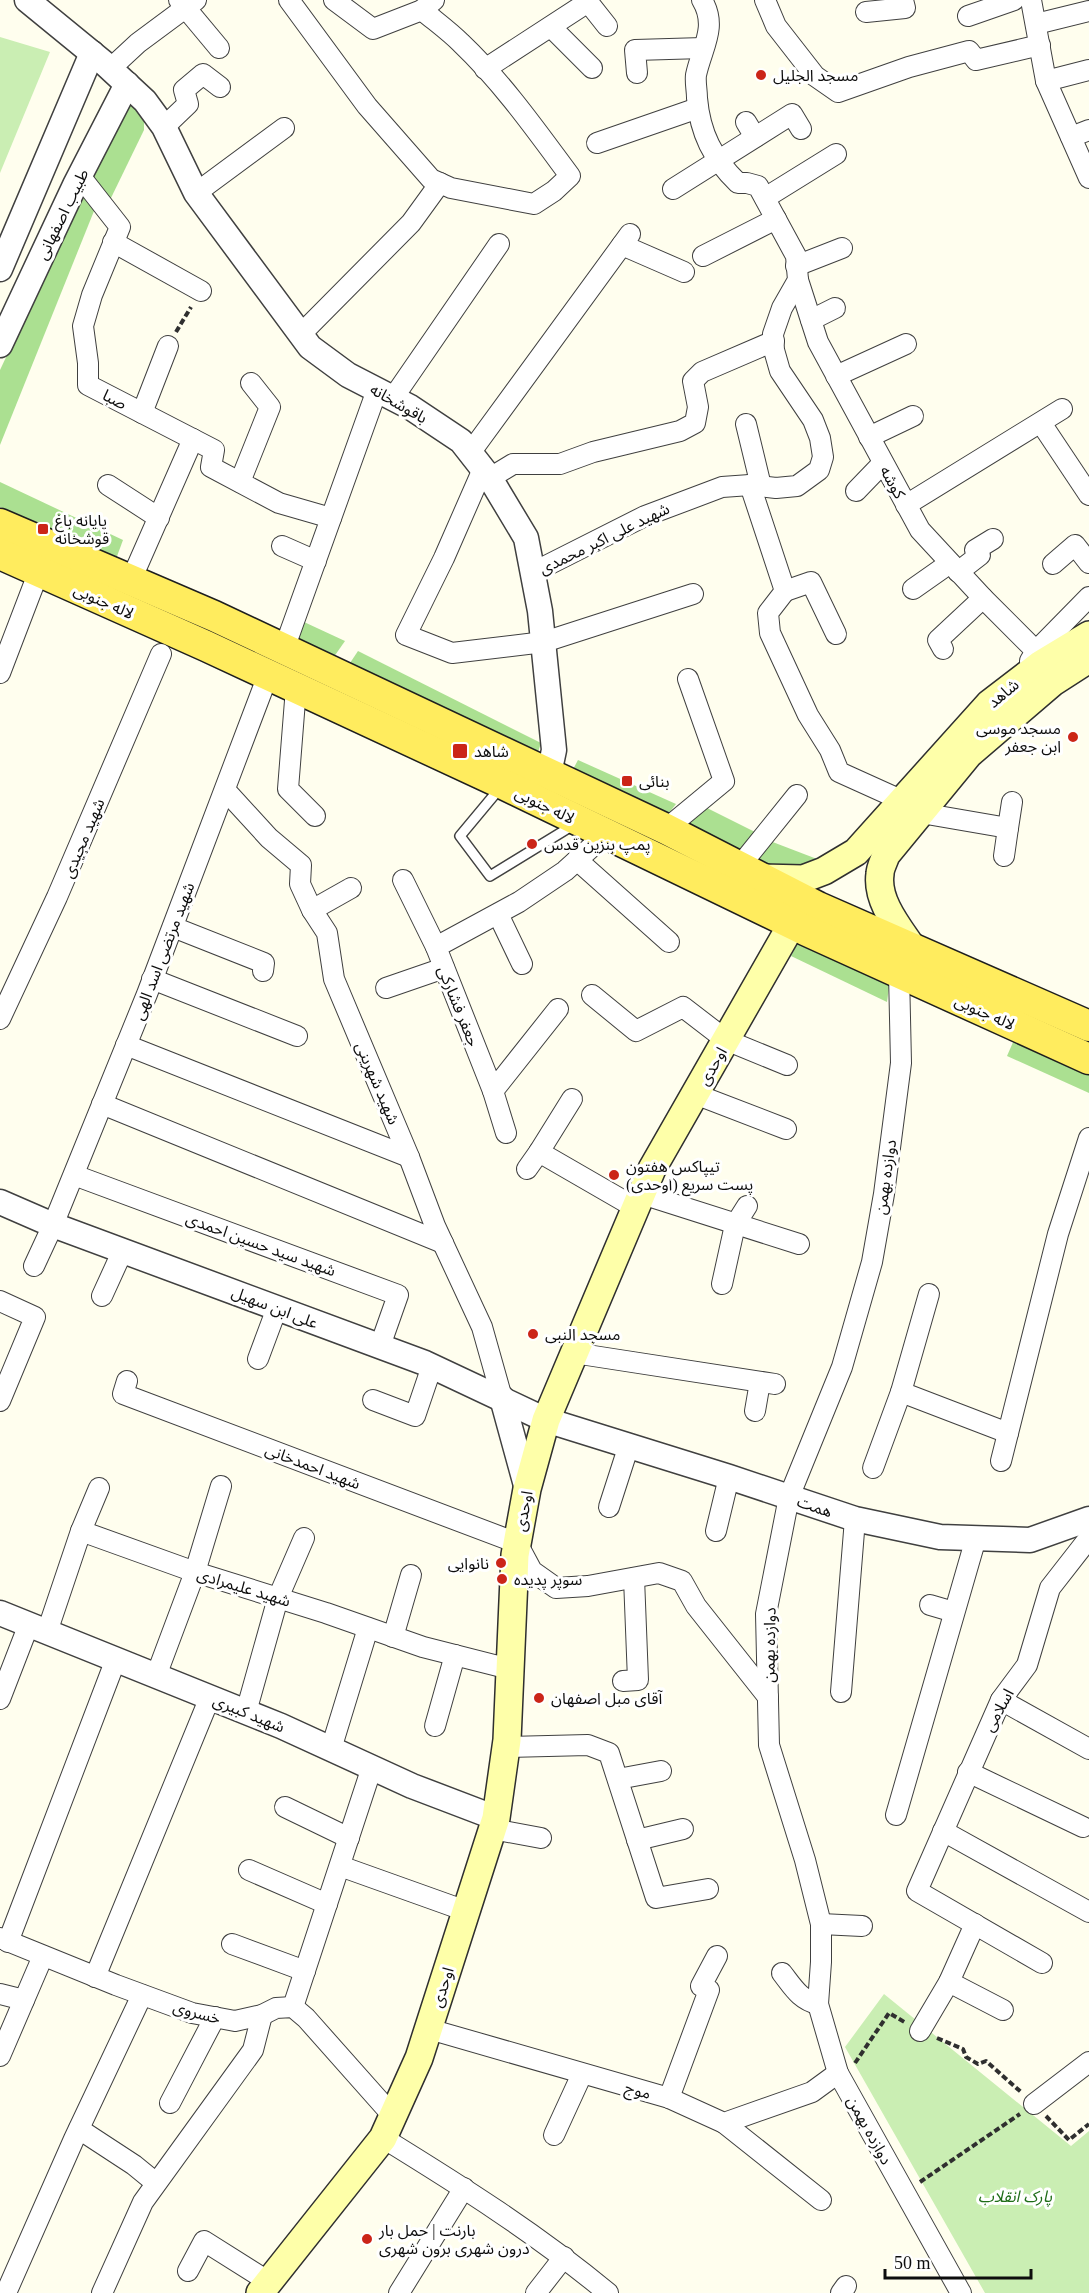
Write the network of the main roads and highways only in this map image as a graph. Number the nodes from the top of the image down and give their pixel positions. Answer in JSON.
{"nodes":[{"id":1,"x":0,"y":524,"type":"edge"},
{"id":2,"x":0,"y":554,"type":"edge"},
{"id":3,"x":1089,"y":636,"type":"edge"},
{"id":4,"x":1089,"y":659,"type":"edge"},
{"id":5,"x":911,"y":807,"type":"junction"},
{"id":6,"x":750,"y":872,"type":"junction"},
{"id":7,"x":792,"y":924,"type":"junction"},
{"id":8,"x":906,"y":961,"type":"junction"},
{"id":9,"x":1089,"y":1026,"type":"edge"},
{"id":10,"x":1089,"y":1059,"type":"edge"},
{"id":11,"x":265,"y":2287,"type":"edge"}],
"edges":[{"from":1,"to":6,"type":"main road","name":"لاله جنوبی"},
{"from":2,"to":7,"type":"main road","name":"لاله جنوبی"},
{"from":3,"to":5,"type":"main road","name":"شاهد"},
{"from":4,"to":5,"type":"main road","name":"شاهد"},
{"from":5,"to":6,"type":"main road","name":"شاهد"},
{"from":5,"to":8,"type":"main road","name":"شاهد"},
{"from":6,"to":8,"type":"main road","name":"لاله جنوبی"},
{"from":7,"to":8,"type":"main road","name":"لاله جنوبی"},
{"from":7,"to":11,"type":"main road","name":"اوحدی"},
{"from":8,"to":9,"type":"main road","name":"لاله جنوبی"},
{"from":8,"to":10,"type":"main road","name":"لاله جنوبی"}]}
